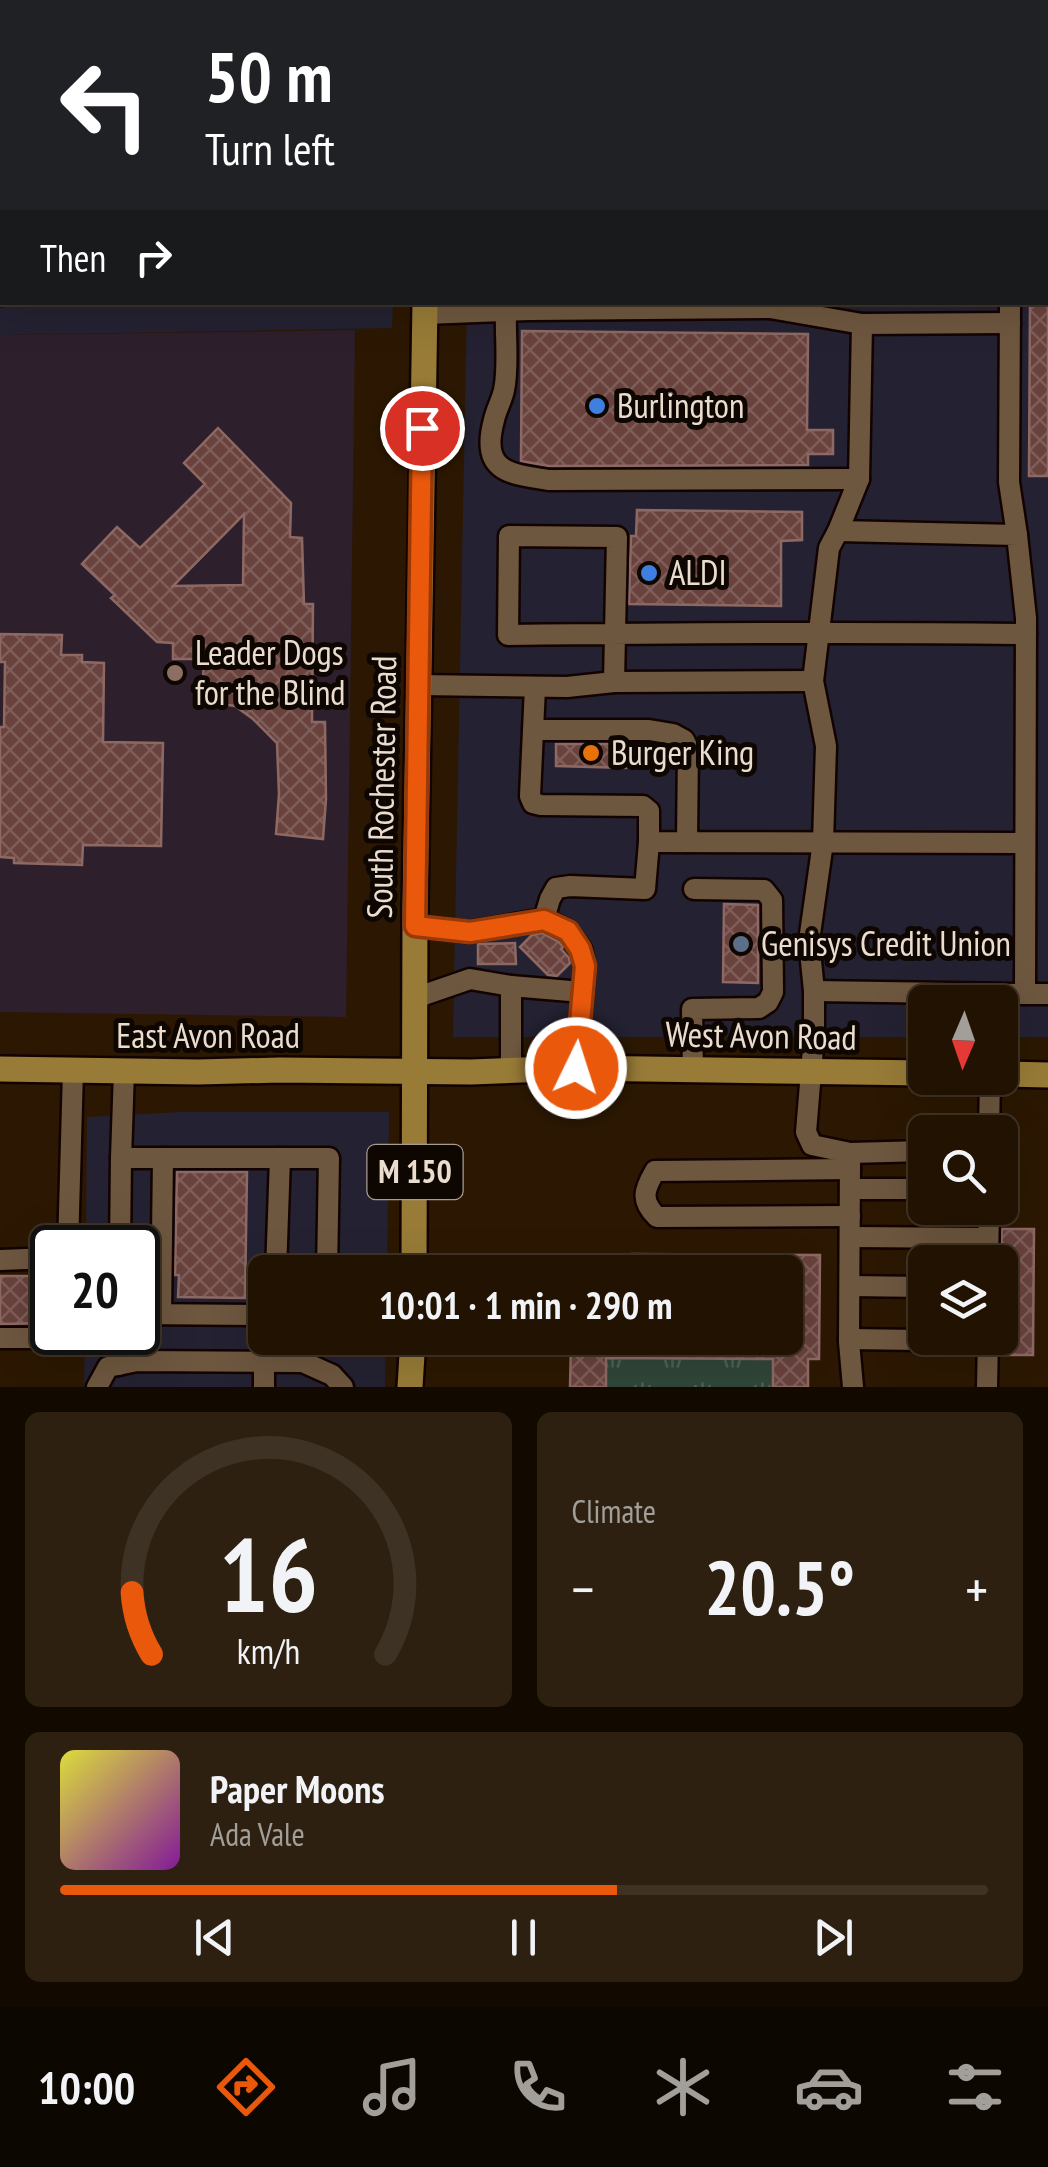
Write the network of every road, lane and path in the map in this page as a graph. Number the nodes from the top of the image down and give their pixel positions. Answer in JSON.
{"nodes":[{"id":1,"x":770,"y":306,"type":"edge"},
{"id":2,"x":425,"y":308,"type":"edge"},
{"id":3,"x":506,"y":312,"type":"junction"},
{"id":4,"x":1010,"y":313,"type":"edge"},
{"id":5,"x":862,"y":324,"type":"junction"},
{"id":6,"x":859,"y":479,"type":"junction"},
{"id":7,"x":838,"y":531,"type":"junction"},
{"id":8,"x":1017,"y":535,"type":"junction"},
{"id":9,"x":819,"y":631,"type":"junction"},
{"id":10,"x":615,"y":634,"type":"junction"},
{"id":11,"x":1026,"y":634,"type":"junction"},
{"id":12,"x":813,"y":681,"type":"junction"},
{"id":13,"x":614,"y":682,"type":"junction"},
{"id":14,"x":418,"y":685,"type":"junction"},
{"id":15,"x":535,"y":687,"type":"junction"},
{"id":16,"x":533,"y":730,"type":"junction"},
{"id":17,"x":649,"y":842,"type":"junction"},
{"id":18,"x":688,"y":842,"type":"junction"},
{"id":19,"x":822,"y":842,"type":"junction"},
{"id":20,"x":1026,"y":843,"type":"junction"},
{"id":21,"x":694,"y":888,"type":"dead end"},
{"id":22,"x":544,"y":920,"type":"junction"},
{"id":23,"x":415,"y":926,"type":"junction"},
{"id":24,"x":511,"y":986,"type":"junction"},
{"id":25,"x":814,"y":991,"type":"junction"},
{"id":26,"x":582,"y":992,"type":"junction"},
{"id":27,"x":1025,"y":994,"type":"junction"},
{"id":28,"x":1048,"y":994,"type":"edge"},
{"id":29,"x":415,"y":998,"type":"junction"},
{"id":30,"x":576,"y":1068,"type":"junction"},
{"id":31,"x":0,"y":1069,"type":"edge"},
{"id":32,"x":73,"y":1070,"type":"junction"},
{"id":33,"x":693,"y":1070,"type":"junction"},
{"id":34,"x":124,"y":1071,"type":"junction"},
{"id":35,"x":415,"y":1071,"type":"junction"},
{"id":36,"x":511,"y":1072,"type":"junction"},
{"id":37,"x":811,"y":1072,"type":"junction"},
{"id":38,"x":908,"y":1073,"type":"edge"},
{"id":39,"x":1018,"y":1074,"type":"edge"},
{"id":40,"x":1048,"y":1074,"type":"edge"},
{"id":41,"x":908,"y":1155,"type":"edge"},
{"id":42,"x":121,"y":1158,"type":"junction"},
{"id":43,"x":163,"y":1158,"type":"junction"},
{"id":44,"x":280,"y":1158,"type":"junction"},
{"id":45,"x":850,"y":1170,"type":"junction"},
{"id":46,"x":908,"y":1185,"type":"edge"},
{"id":47,"x":68,"y":1225,"type":"edge"},
{"id":48,"x":120,"y":1225,"type":"edge"},
{"id":49,"x":988,"y":1225,"type":"edge"},
{"id":50,"x":850,"y":1226,"type":"junction"},
{"id":51,"x":988,"y":1238,"type":"junction"},
{"id":52,"x":988,"y":1245,"type":"edge"},
{"id":53,"x":277,"y":1255,"type":"edge"},
{"id":54,"x":327,"y":1255,"type":"edge"},
{"id":55,"x":409,"y":1255,"type":"edge"},
{"id":56,"x":30,"y":1259,"type":"edge"},
{"id":57,"x":0,"y":1260,"type":"edge"},
{"id":58,"x":850,"y":1286,"type":"junction"},
{"id":59,"x":908,"y":1287,"type":"edge"},
{"id":60,"x":161,"y":1314,"type":"joint"},
{"id":61,"x":248,"y":1315,"type":"edge"},
{"id":62,"x":0,"y":1338,"type":"edge"},
{"id":63,"x":30,"y":1338,"type":"edge"},
{"id":64,"x":849,"y":1339,"type":"junction"},
{"id":65,"x":908,"y":1339,"type":"edge"},
{"id":66,"x":119,"y":1355,"type":"edge"},
{"id":67,"x":407,"y":1355,"type":"edge"},
{"id":68,"x":988,"y":1355,"type":"edge"},
{"id":69,"x":264,"y":1361,"type":"junction"},
{"id":70,"x":119,"y":1365,"type":"junction"},
{"id":71,"x":314,"y":1377,"type":"edge"},
{"id":72,"x":98,"y":1387,"type":"edge"},
{"id":73,"x":264,"y":1387,"type":"edge"},
{"id":74,"x":342,"y":1387,"type":"edge"},
{"id":75,"x":410,"y":1387,"type":"edge"},
{"id":76,"x":853,"y":1387,"type":"edge"},
{"id":77,"x":987,"y":1387,"type":"edge"}],
"edges":[{"from":1,"to":3,"type":"lane"},
{"from":1,"to":5,"type":"lane"},
{"from":2,"to":3,"type":"lane"},
{"from":2,"to":14,"type":"main road","name":"South Rochester Road","number":"M 150"},
{"from":3,"to":6,"type":"lane"},
{"from":4,"to":5,"type":"lane"},
{"from":4,"to":8,"type":"lane"},
{"from":5,"to":6,"type":"lane"},
{"from":6,"to":7,"type":"lane"},
{"from":7,"to":8,"type":"lane"},
{"from":7,"to":9,"type":"lane"},
{"from":8,"to":11,"type":"lane"},
{"from":9,"to":10,"type":"lane"},
{"from":9,"to":11,"type":"lane"},
{"from":9,"to":12,"type":"lane"},
{"from":10,"to":10,"type":"lane"},
{"from":10,"to":13,"type":"lane"},
{"from":11,"to":20,"type":"lane"},
{"from":12,"to":13,"type":"lane"},
{"from":12,"to":19,"type":"lane"},
{"from":13,"to":15,"type":"lane"},
{"from":14,"to":15,"type":"lane"},
{"from":14,"to":23,"type":"main road","name":"South Rochester Road","number":"M 150"},
{"from":15,"to":16,"type":"lane"},
{"from":16,"to":17,"type":"lane"},
{"from":16,"to":18,"type":"lane"},
{"from":17,"to":18,"type":"lane"},
{"from":17,"to":22,"type":"lane"},
{"from":18,"to":19,"type":"lane"},
{"from":19,"to":20,"type":"lane"},
{"from":19,"to":25,"type":"lane"},
{"from":20,"to":27,"type":"lane"},
{"from":21,"to":33,"type":"lane"},
{"from":22,"to":23,"type":"lane"},
{"from":22,"to":26,"type":"lane"},
{"from":23,"to":29,"type":"main road","name":"South Rochester Road","number":"M 150"},
{"from":24,"to":26,"type":"lane"},
{"from":24,"to":29,"type":"lane"},
{"from":24,"to":36,"type":"lane"},
{"from":25,"to":27,"type":"lane"},
{"from":25,"to":37,"type":"lane"},
{"from":26,"to":30,"type":"lane"},
{"from":27,"to":28,"type":"lane"},
{"from":29,"to":35,"type":"main road","name":"South Rochester Road","number":"M 150"},
{"from":30,"to":33,"type":"main road","name":"West Avon Road"},
{"from":30,"to":36,"type":"main road","name":"West Avon Road"},
{"from":31,"to":32,"type":"main road","name":"East Avon Road"},
{"from":32,"to":34,"type":"main road","name":"East Avon Road"},
{"from":32,"to":47,"type":"lane"},
{"from":33,"to":37,"type":"main road","name":"West Avon Road"},
{"from":34,"to":35,"type":"main road","name":"East Avon Road"},
{"from":34,"to":42,"type":"lane"},
{"from":35,"to":36,"type":"main road","name":"West Avon Road"},
{"from":35,"to":55,"type":"main road","name":"South Rochester Road","number":"M 150"},
{"from":37,"to":38,"type":"main road","name":"West Avon Road"},
{"from":37,"to":45,"type":"lane"},
{"from":39,"to":40,"type":"main road"},
{"from":41,"to":45,"type":"lane"},
{"from":42,"to":43,"type":"lane"},
{"from":42,"to":48,"type":"lane"},
{"from":43,"to":44,"type":"lane"},
{"from":43,"to":60,"type":"lane"},
{"from":44,"to":53,"type":"lane"},
{"from":44,"to":54,"type":"lane"},
{"from":45,"to":46,"type":"lane"},
{"from":45,"to":50,"type":"lane"},
{"from":45,"to":50,"type":"lane"},
{"from":49,"to":51,"type":"lane"},
{"from":50,"to":51,"type":"lane"},
{"from":50,"to":58,"type":"lane"},
{"from":51,"to":52,"type":"lane"},
{"from":56,"to":57,"type":"lane"},
{"from":58,"to":59,"type":"lane"},
{"from":58,"to":64,"type":"lane"},
{"from":60,"to":61,"type":"lane"},
{"from":62,"to":63,"type":"lane"},
{"from":64,"to":65,"type":"lane"},
{"from":64,"to":76,"type":"lane"},
{"from":66,"to":70,"type":"lane"},
{"from":67,"to":75,"type":"main road"},
{"from":68,"to":77,"type":"lane"},
{"from":69,"to":70,"type":"lane"},
{"from":69,"to":71,"type":"lane"},
{"from":69,"to":73,"type":"lane"},
{"from":70,"to":72,"type":"lane"},
{"from":71,"to":74,"type":"lane"}]}
